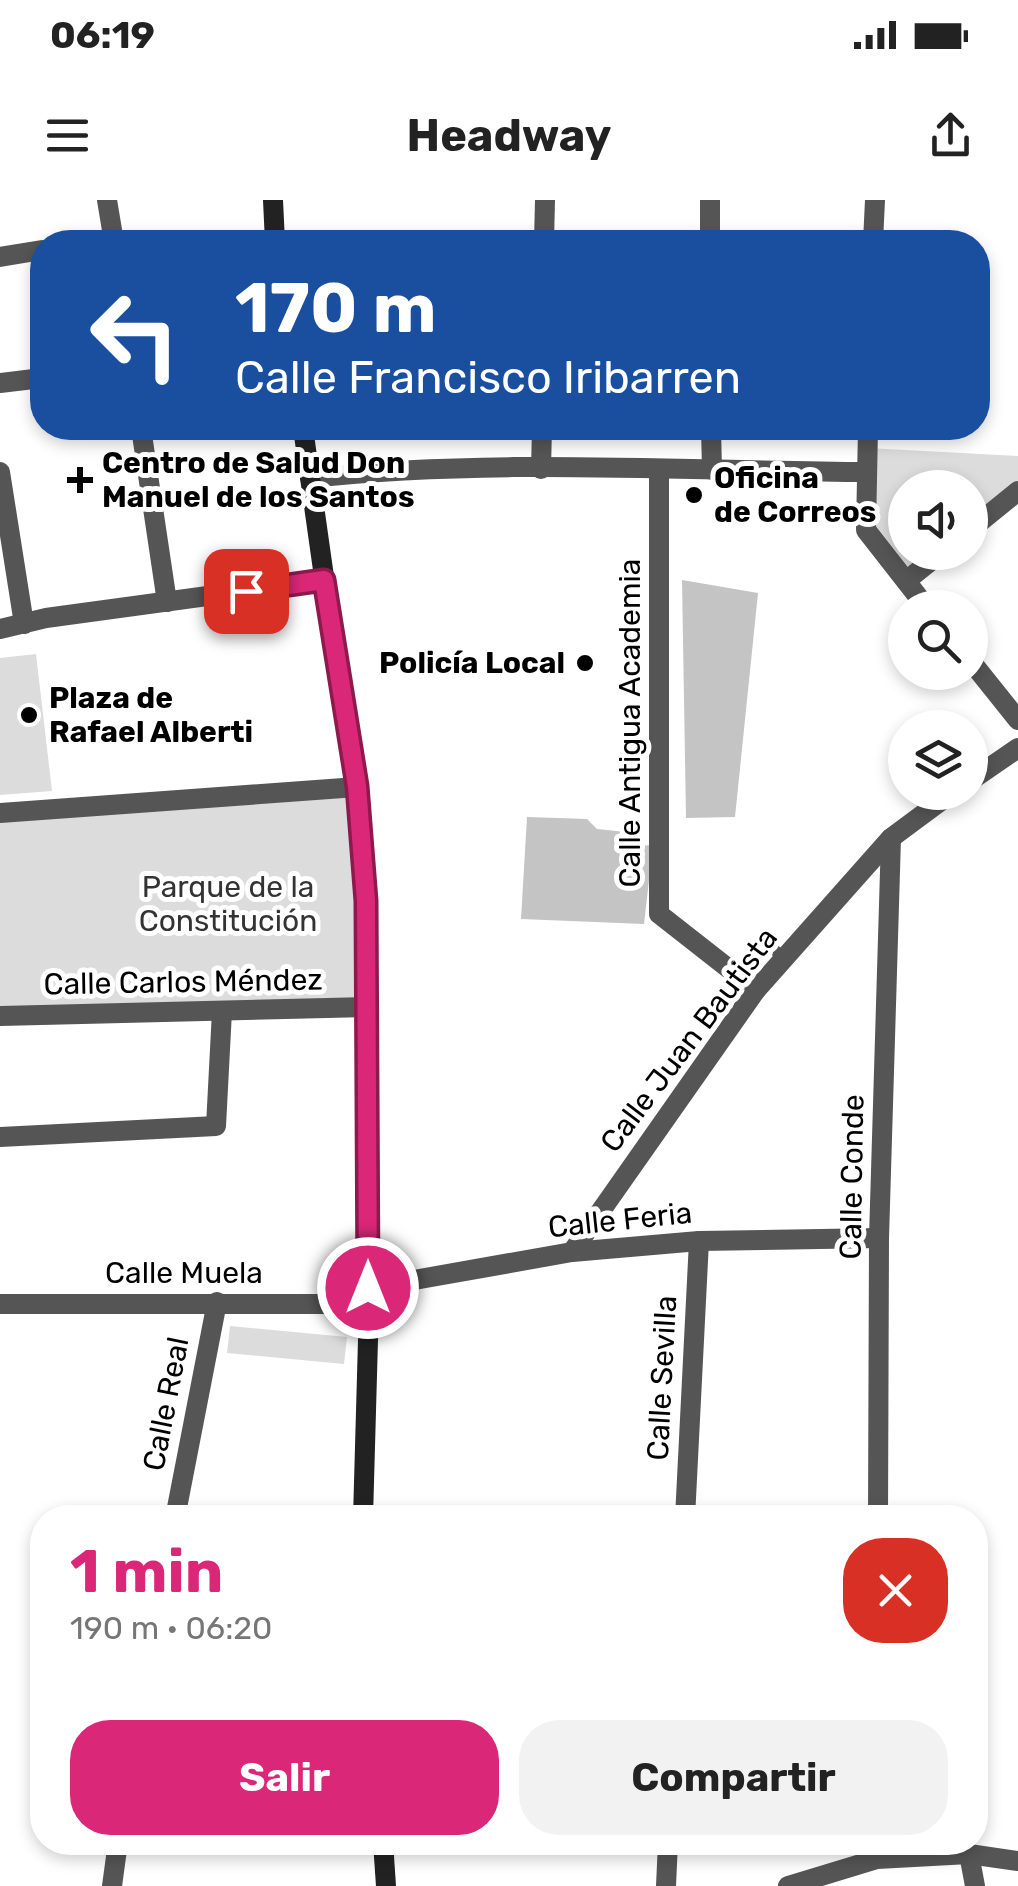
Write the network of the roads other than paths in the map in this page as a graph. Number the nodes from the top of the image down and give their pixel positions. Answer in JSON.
{"nodes":[{"id":1,"x":107,"y":200,"type":"edge"},
{"id":2,"x":545,"y":200,"type":"edge"},
{"id":3,"x":710,"y":200,"type":"edge"},
{"id":4,"x":874,"y":200,"type":"edge"},
{"id":5,"x":270,"y":205,"type":"edge"},
{"id":6,"x":112,"y":230,"type":"edge"},
{"id":7,"x":274,"y":230,"type":"edge"},
{"id":8,"x":544,"y":230,"type":"edge"},
{"id":9,"x":710,"y":230,"type":"edge"},
{"id":10,"x":874,"y":230,"type":"edge"},
{"id":11,"x":30,"y":252,"type":"edge"},
{"id":12,"x":0,"y":257,"type":"edge"},
{"id":13,"x":30,"y":379,"type":"edge"},
{"id":14,"x":0,"y":383,"type":"edge"},
{"id":15,"x":143,"y":440,"type":"edge"},
{"id":16,"x":305,"y":440,"type":"edge"},
{"id":17,"x":542,"y":440,"type":"edge"},
{"id":18,"x":711,"y":440,"type":"edge"},
{"id":19,"x":868,"y":440,"type":"edge"},
{"id":20,"x":541,"y":469,"type":"junction"},
{"id":21,"x":659,"y":470,"type":"junction"},
{"id":22,"x":712,"y":470,"type":"junction"},
{"id":23,"x":0,"y":472,"type":"edge"},
{"id":24,"x":867,"y":472,"type":"junction"},
{"id":25,"x":310,"y":478,"type":"junction"},
{"id":26,"x":1018,"y":491,"type":"edge"},
{"id":27,"x":988,"y":515,"type":"edge"},
{"id":28,"x":920,"y":570,"type":"edge"},
{"id":29,"x":324,"y":580,"type":"junction"},
{"id":30,"x":906,"y":581,"type":"junction"},
{"id":31,"x":913,"y":590,"type":"edge"},
{"id":32,"x":168,"y":602,"type":"junction"},
{"id":33,"x":24,"y":624,"type":"junction"},
{"id":34,"x":0,"y":629,"type":"edge"},
{"id":35,"x":988,"y":682,"type":"edge"},
{"id":36,"x":1018,"y":720,"type":"edge"},
{"id":37,"x":1018,"y":748,"type":"edge"},
{"id":38,"x":988,"y":769,"type":"edge"},
{"id":39,"x":357,"y":786,"type":"junction"},
{"id":40,"x":929,"y":810,"type":"edge"},
{"id":41,"x":0,"y":813,"type":"edge"},
{"id":42,"x":891,"y":838,"type":"junction"},
{"id":43,"x":756,"y":990,"type":"junction"},
{"id":44,"x":368,"y":1008,"type":"junction"},
{"id":45,"x":222,"y":1011,"type":"junction"},
{"id":46,"x":0,"y":1016,"type":"edge"},
{"id":47,"x":0,"y":1136,"type":"edge"},
{"id":48,"x":879,"y":1238,"type":"junction"},
{"id":49,"x":698,"y":1241,"type":"junction"},
{"id":50,"x":572,"y":1252,"type":"junction"},
{"id":51,"x":369,"y":1296,"type":"junction"},
{"id":52,"x":216,"y":1302,"type":"junction"},
{"id":53,"x":0,"y":1304,"type":"edge"},
{"id":54,"x":177,"y":1505,"type":"edge"},
{"id":55,"x":363,"y":1505,"type":"edge"},
{"id":56,"x":685,"y":1505,"type":"edge"},
{"id":57,"x":878,"y":1505,"type":"edge"},
{"id":58,"x":116,"y":1855,"type":"edge"},
{"id":59,"x":384,"y":1855,"type":"edge"},
{"id":60,"x":667,"y":1855,"type":"edge"},
{"id":61,"x":867,"y":1855,"type":"edge"},
{"id":62,"x":969,"y":1855,"type":"edge"},
{"id":63,"x":975,"y":1855,"type":"edge"},
{"id":64,"x":1018,"y":1862,"type":"edge"},
{"id":65,"x":112,"y":1886,"type":"edge"},
{"id":66,"x":386,"y":1886,"type":"edge"},
{"id":67,"x":666,"y":1886,"type":"edge"},
{"id":68,"x":788,"y":1886,"type":"edge"},
{"id":69,"x":974,"y":1886,"type":"edge"}],
"edges":[{"from":1,"to":6,"type":"street"},
{"from":2,"to":8,"type":"street"},
{"from":3,"to":9,"type":"street"},
{"from":4,"to":10,"type":"street"},
{"from":5,"to":7,"type":"street"},
{"from":11,"to":12,"type":"street"},
{"from":13,"to":14,"type":"street"},
{"from":15,"to":32,"type":"street"},
{"from":16,"to":25,"type":"street"},
{"from":17,"to":20,"type":"street"},
{"from":18,"to":22,"type":"street"},
{"from":19,"to":24,"type":"street"},
{"from":20,"to":21,"type":"street"},
{"from":20,"to":25,"type":"street"},
{"from":21,"to":22,"type":"street"},
{"from":21,"to":43,"type":"street","name":"Calle Antigua Academia"},
{"from":22,"to":24,"type":"street"},
{"from":23,"to":33,"type":"street"},
{"from":24,"to":30,"type":"street"},
{"from":25,"to":29,"type":"street"},
{"from":26,"to":27,"type":"street"},
{"from":28,"to":30,"type":"street"},
{"from":29,"to":32,"type":"street"},
{"from":29,"to":39,"type":"street"},
{"from":30,"to":31,"type":"street"},
{"from":32,"to":33,"type":"street"},
{"from":33,"to":34,"type":"street"},
{"from":35,"to":36,"type":"street"},
{"from":37,"to":38,"type":"street"},
{"from":39,"to":41,"type":"street"},
{"from":39,"to":44,"type":"street"},
{"from":40,"to":42,"type":"street","name":"Calle Juan Bautista"},
{"from":42,"to":43,"type":"street","name":"Calle Juan Bautista"},
{"from":42,"to":48,"type":"street","name":"Calle Conde"},
{"from":43,"to":50,"type":"street","name":"Calle Juan Bautista"},
{"from":44,"to":45,"type":"street","name":"Calle Carlos Méndez"},
{"from":44,"to":51,"type":"street"},
{"from":45,"to":46,"type":"street","name":"Calle Carlos Méndez"},
{"from":45,"to":47,"type":"street"},
{"from":48,"to":49,"type":"street","name":"Calle Feria"},
{"from":48,"to":57,"type":"street","name":"Calle Conde"},
{"from":49,"to":50,"type":"street","name":"Calle Feria"},
{"from":49,"to":56,"type":"street","name":"Calle Sevilla"},
{"from":50,"to":51,"type":"street","name":"Calle Feria"},
{"from":51,"to":52,"type":"street","name":"Calle Muela"},
{"from":51,"to":55,"type":"street"},
{"from":52,"to":53,"type":"street","name":"Calle Muela"},
{"from":52,"to":54,"type":"street","name":"Calle Real"},
{"from":58,"to":65,"type":"street"},
{"from":59,"to":66,"type":"street"},
{"from":60,"to":67,"type":"street"},
{"from":61,"to":68,"type":"street"},
{"from":62,"to":69,"type":"street"},
{"from":63,"to":64,"type":"street"}]}
